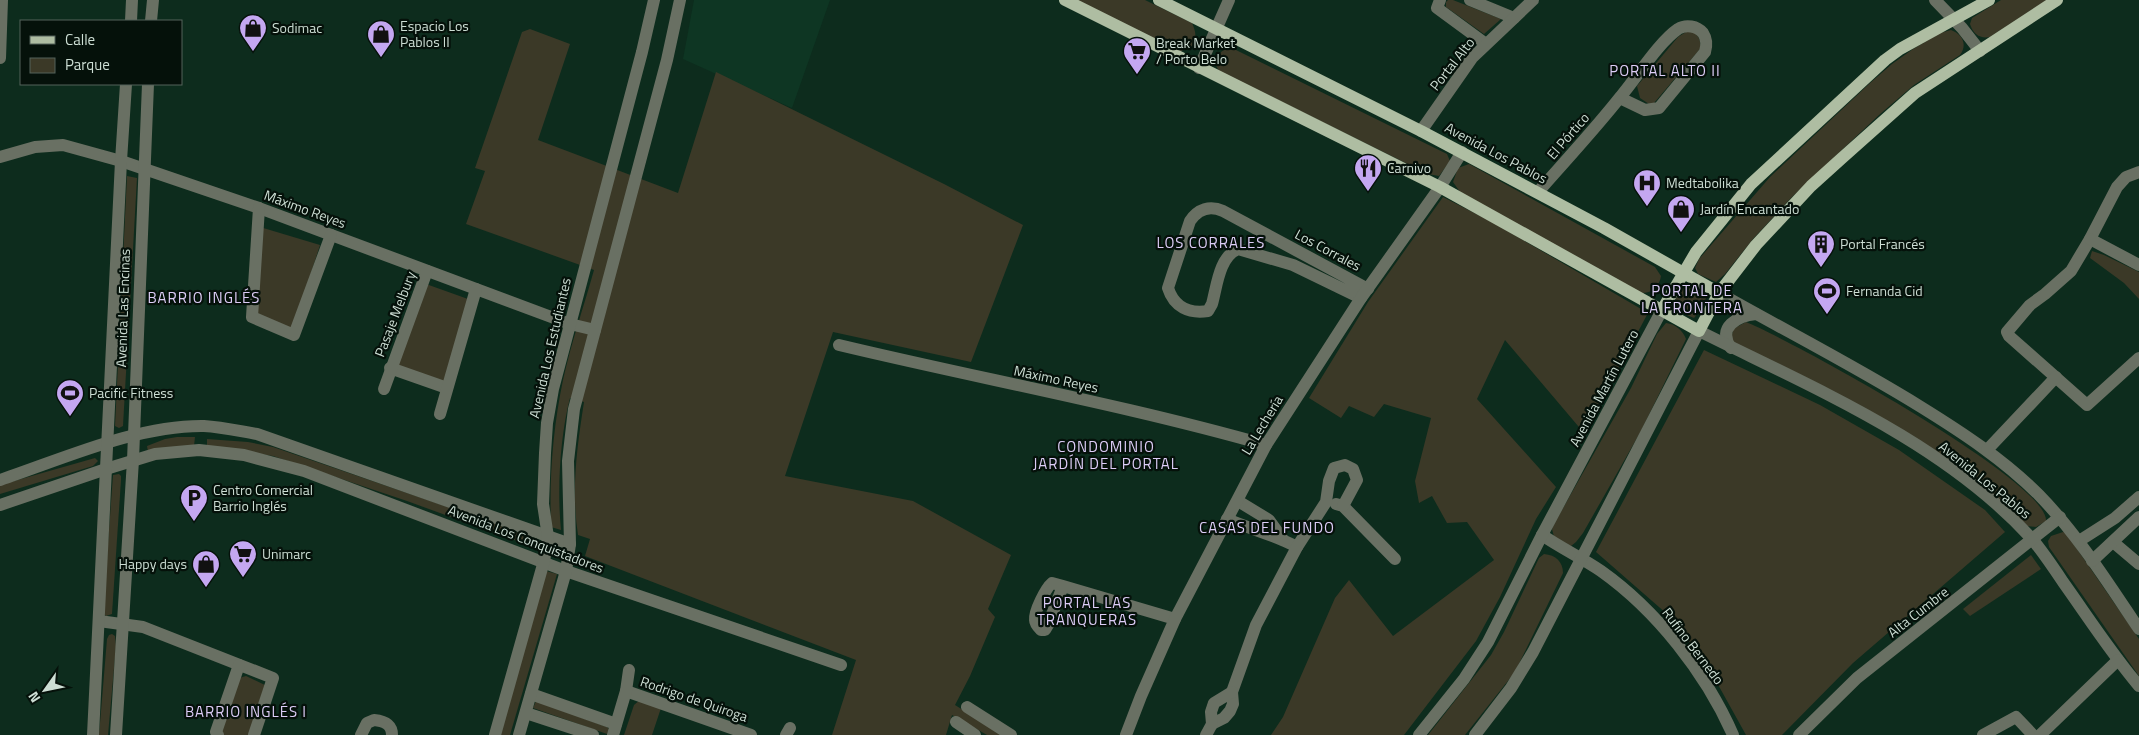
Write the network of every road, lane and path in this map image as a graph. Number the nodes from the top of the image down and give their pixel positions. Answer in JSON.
{"nodes":[{"id":1,"x":2,"y":0,"type":"edge"},
{"id":2,"x":132,"y":0,"type":"edge"},
{"id":3,"x":153,"y":0,"type":"edge"},
{"id":4,"x":654,"y":0,"type":"edge"},
{"id":5,"x":680,"y":0,"type":"edge"},
{"id":6,"x":1065,"y":0,"type":"edge"},
{"id":7,"x":1159,"y":0,"type":"edge"},
{"id":8,"x":1230,"y":0,"type":"edge"},
{"id":9,"x":1440,"y":0,"type":"edge"},
{"id":10,"x":1470,"y":0,"type":"edge"},
{"id":11,"x":1533,"y":0,"type":"edge"},
{"id":12,"x":1935,"y":0,"type":"edge"},
{"id":13,"x":1989,"y":0,"type":"edge"},
{"id":14,"x":2057,"y":0,"type":"edge"},
{"id":15,"x":1514,"y":18,"type":"junction"},
{"id":16,"x":1954,"y":19,"type":"junction"},
{"id":17,"x":131,"y":20,"type":"edge"},
{"id":18,"x":152,"y":20,"type":"edge"},
{"id":19,"x":1217,"y":29,"type":"junction"},
{"id":20,"x":1486,"y":44,"type":"junction"},
{"id":21,"x":1980,"y":51,"type":"junction"},
{"id":22,"x":0,"y":58,"type":"edge"},
{"id":23,"x":1199,"y":68,"type":"junction"},
{"id":24,"x":126,"y":85,"type":"edge"},
{"id":25,"x":148,"y":85,"type":"edge"},
{"id":26,"x":1620,"y":98,"type":"junction"},
{"id":27,"x":1421,"y":131,"type":"junction"},
{"id":28,"x":1462,"y":152,"type":"junction"},
{"id":29,"x":0,"y":157,"type":"edge"},
{"id":30,"x":121,"y":161,"type":"junction"},
{"id":31,"x":143,"y":169,"type":"junction"},
{"id":32,"x":2139,"y":172,"type":"edge"},
{"id":33,"x":1440,"y":187,"type":"junction"},
{"id":34,"x":1538,"y":192,"type":"junction"},
{"id":35,"x":260,"y":208,"type":"junction"},
{"id":36,"x":331,"y":235,"type":"junction"},
{"id":37,"x":1274,"y":239,"type":"junction"},
{"id":38,"x":2090,"y":239,"type":"junction"},
{"id":39,"x":1268,"y":258,"type":"junction"},
{"id":40,"x":2139,"y":265,"type":"edge"},
{"id":41,"x":427,"y":271,"type":"junction"},
{"id":42,"x":1682,"y":274,"type":"junction"},
{"id":43,"x":476,"y":288,"type":"junction"},
{"id":44,"x":1365,"y":294,"type":"junction"},
{"id":45,"x":1719,"y":294,"type":"junction"},
{"id":46,"x":1662,"y":310,"type":"junction"},
{"id":47,"x":1756,"y":314,"type":"junction"},
{"id":48,"x":570,"y":324,"type":"junction"},
{"id":49,"x":595,"y":330,"type":"junction"},
{"id":50,"x":1699,"y":331,"type":"junction"},
{"id":51,"x":839,"y":345,"type":"dead end"},
{"id":52,"x":1731,"y":348,"type":"junction"},
{"id":53,"x":2139,"y":358,"type":"edge"},
{"id":54,"x":390,"y":368,"type":"junction"},
{"id":55,"x":2056,"y":377,"type":"junction"},
{"id":56,"x":447,"y":388,"type":"junction"},
{"id":57,"x":384,"y":389,"type":"dead end"},
{"id":58,"x":440,"y":414,"type":"dead end"},
{"id":59,"x":202,"y":426,"type":"junction"},
{"id":60,"x":133,"y":436,"type":"junction"},
{"id":61,"x":107,"y":444,"type":"junction"},
{"id":62,"x":1266,"y":445,"type":"junction"},
{"id":63,"x":199,"y":450,"type":"junction"},
{"id":64,"x":1987,"y":450,"type":"junction"},
{"id":65,"x":133,"y":460,"type":"junction"},
{"id":66,"x":106,"y":469,"type":"junction"},
{"id":67,"x":0,"y":480,"type":"edge"},
{"id":68,"x":2139,"y":497,"type":"edge"},
{"id":69,"x":1238,"y":501,"type":"junction"},
{"id":70,"x":1326,"y":502,"type":"junction"},
{"id":71,"x":0,"y":505,"type":"edge"},
{"id":72,"x":1343,"y":506,"type":"junction"},
{"id":73,"x":2060,"y":517,"type":"junction"},
{"id":74,"x":2139,"y":517,"type":"edge"},
{"id":75,"x":1227,"y":519,"type":"junction"},
{"id":76,"x":1542,"y":535,"type":"junction"},
{"id":77,"x":548,"y":537,"type":"junction"},
{"id":78,"x":1282,"y":538,"type":"junction"},
{"id":79,"x":2032,"y":540,"type":"junction"},
{"id":80,"x":2078,"y":541,"type":"junction"},
{"id":81,"x":2113,"y":542,"type":"junction"},
{"id":82,"x":570,"y":544,"type":"junction"},
{"id":83,"x":1297,"y":547,"type":"junction"},
{"id":84,"x":1582,"y":558,"type":"junction"},
{"id":85,"x":1395,"y":559,"type":"dead end"},
{"id":86,"x":2092,"y":561,"type":"junction"},
{"id":87,"x":544,"y":562,"type":"junction"},
{"id":88,"x":2139,"y":564,"type":"edge"},
{"id":89,"x":566,"y":571,"type":"junction"},
{"id":90,"x":1063,"y":586,"type":"dead end"},
{"id":91,"x":1175,"y":619,"type":"junction"},
{"id":92,"x":99,"y":621,"type":"junction"},
{"id":93,"x":123,"y":623,"type":"junction"},
{"id":94,"x":2139,"y":628,"type":"edge"},
{"id":95,"x":2118,"y":660,"type":"junction"},
{"id":96,"x":239,"y":665,"type":"junction"},
{"id":97,"x":842,"y":665,"type":"dead end"},
{"id":98,"x":629,"y":670,"type":"dead end"},
{"id":99,"x":2139,"y":686,"type":"edge"},
{"id":100,"x":626,"y":691,"type":"junction"},
{"id":101,"x":1232,"y":692,"type":"junction"},
{"id":102,"x":531,"y":694,"type":"junction"},
{"id":103,"x":967,"y":707,"type":"dead end"},
{"id":104,"x":526,"y":712,"type":"junction"},
{"id":105,"x":956,"y":722,"type":"dead end"},
{"id":106,"x":615,"y":729,"type":"edge"},
{"id":107,"x":1209,"y":729,"type":"edge"},
{"id":108,"x":1802,"y":734,"type":"edge"},
{"id":109,"x":93,"y":735,"type":"edge"},
{"id":110,"x":116,"y":735,"type":"edge"},
{"id":111,"x":218,"y":735,"type":"edge"},
{"id":112,"x":254,"y":735,"type":"edge"},
{"id":113,"x":362,"y":735,"type":"edge"},
{"id":114,"x":392,"y":735,"type":"edge"},
{"id":115,"x":495,"y":735,"type":"edge"},
{"id":116,"x":519,"y":735,"type":"edge"},
{"id":117,"x":593,"y":735,"type":"edge"},
{"id":118,"x":751,"y":735,"type":"edge"},
{"id":119,"x":975,"y":735,"type":"edge"},
{"id":120,"x":1011,"y":735,"type":"edge"},
{"id":121,"x":1126,"y":735,"type":"edge"},
{"id":122,"x":1419,"y":735,"type":"edge"},
{"id":123,"x":1475,"y":735,"type":"edge"},
{"id":124,"x":1733,"y":735,"type":"edge"},
{"id":125,"x":1983,"y":735,"type":"edge"},
{"id":126,"x":2033,"y":735,"type":"edge"},
{"id":127,"x":2040,"y":735,"type":"edge"}],
"edges":[{"from":1,"to":22,"type":"street"},
{"from":2,"to":17,"type":"street"},
{"from":3,"to":18,"type":"street"},
{"from":4,"to":48,"type":"street","name":"Avenida Los Estudiantes"},
{"from":5,"to":49,"type":"street"},
{"from":6,"to":23,"type":"main road","name":"Avenida Los Pablos"},
{"from":7,"to":19,"type":"main road","name":"Avenida Los Pablos"},
{"from":8,"to":19,"type":"street"},
{"from":9,"to":20,"type":"street"},
{"from":10,"to":15,"type":"street"},
{"from":11,"to":15,"type":"street","name":"Portal Alto"},
{"from":12,"to":16,"type":"street"},
{"from":13,"to":16,"type":"main road","name":"Avenida Martín Lutero"},
{"from":14,"to":21,"type":"main road"},
{"from":15,"to":20,"type":"street","name":"Portal Alto"},
{"from":16,"to":21,"type":"street"},
{"from":16,"to":42,"type":"main road","name":"Avenida Martín Lutero"},
{"from":19,"to":23,"type":"street"},
{"from":19,"to":27,"type":"main road","name":"Avenida Los Pablos"},
{"from":20,"to":27,"type":"street","name":"Portal Alto"},
{"from":21,"to":45,"type":"main road"},
{"from":23,"to":33,"type":"main road","name":"Avenida Los Pablos"},
{"from":24,"to":30,"type":"street","name":"Avenida Las Encinas"},
{"from":25,"to":31,"type":"street","name":"Avenida Las Encinas"},
{"from":26,"to":26,"type":"street","name":"El Pórtico"},
{"from":26,"to":34,"type":"street","name":"El Pórtico"},
{"from":27,"to":28,"type":"main road","name":"Avenida Los Pablos"},
{"from":28,"to":33,"type":"street","name":"La Lechería"},
{"from":28,"to":34,"type":"main road","name":"Avenida Los Pablos"},
{"from":29,"to":30,"type":"street","name":"Máximo Reyes"},
{"from":30,"to":31,"type":"street","name":"Máximo Reyes"},
{"from":30,"to":61,"type":"street","name":"Avenida Las Encinas"},
{"from":31,"to":35,"type":"street","name":"Máximo Reyes"},
{"from":31,"to":60,"type":"street","name":"Avenida Las Encinas"},
{"from":32,"to":38,"type":"street"},
{"from":33,"to":44,"type":"street","name":"La Lechería"},
{"from":33,"to":46,"type":"main road","name":"Avenida Los Pablos"},
{"from":34,"to":42,"type":"main road","name":"Avenida Los Pablos"},
{"from":35,"to":36,"type":"street","name":"Máximo Reyes"},
{"from":35,"to":36,"type":"street"},
{"from":36,"to":41,"type":"street","name":"Máximo Reyes"},
{"from":37,"to":39,"type":"street","name":"Los Corrales"},
{"from":37,"to":39,"type":"street","name":"Los Corrales"},
{"from":37,"to":44,"type":"street","name":"Los Corrales"},
{"from":38,"to":40,"type":"street"},
{"from":38,"to":55,"type":"street"},
{"from":39,"to":44,"type":"street","name":"Los Corrales"},
{"from":41,"to":43,"type":"street","name":"Máximo Reyes"},
{"from":41,"to":54,"type":"street","name":"Pasaje Melbury"},
{"from":42,"to":45,"type":"main road","name":"Avenida Los Pablos"},
{"from":42,"to":46,"type":"main road","name":"Avenida Martín Lutero"},
{"from":43,"to":48,"type":"street","name":"Máximo Reyes"},
{"from":43,"to":56,"type":"street"},
{"from":44,"to":62,"type":"street","name":"La Lechería"},
{"from":45,"to":47,"type":"street","name":"Avenida Los Pablos"},
{"from":45,"to":50,"type":"main road"},
{"from":46,"to":50,"type":"main road","name":"Avenida Los Pablos"},
{"from":46,"to":76,"type":"street","name":"Avenida Martín Lutero"},
{"from":47,"to":52,"type":"street"},
{"from":47,"to":64,"type":"street","name":"Avenida Los Pablos"},
{"from":48,"to":49,"type":"street","name":"Máximo Reyes"},
{"from":48,"to":77,"type":"street","name":"Avenida Los Estudiantes"},
{"from":49,"to":82,"type":"street"},
{"from":50,"to":52,"type":"street","name":"Avenida Los Pablos"},
{"from":50,"to":84,"type":"street"},
{"from":51,"to":62,"type":"street","name":"Máximo Reyes"},
{"from":52,"to":79,"type":"street","name":"Avenida Los Pablos"},
{"from":53,"to":55,"type":"street"},
{"from":54,"to":56,"type":"street","name":"Pasaje Melbury"},
{"from":54,"to":57,"type":"street","name":"Pasaje Melbury"},
{"from":55,"to":64,"type":"street"},
{"from":56,"to":58,"type":"street"},
{"from":59,"to":60,"type":"street","name":"Avenida Los Conquistadores"},
{"from":59,"to":63,"type":"street"},
{"from":59,"to":77,"type":"street","name":"Avenida Los Conquistadores"},
{"from":60,"to":61,"type":"street","name":"Avenida Los Conquistadores"},
{"from":60,"to":65,"type":"street","name":"Avenida Las Encinas"},
{"from":61,"to":66,"type":"street","name":"Avenida Las Encinas"},
{"from":61,"to":67,"type":"street","name":"Avenida Los Conquistadores"},
{"from":62,"to":69,"type":"street","name":"La Lechería"},
{"from":63,"to":65,"type":"street","name":"Avenida Los Conquistadores"},
{"from":63,"to":87,"type":"street","name":"Avenida Los Conquistadores"},
{"from":64,"to":73,"type":"street","name":"Avenida Los Pablos"},
{"from":65,"to":66,"type":"street","name":"Avenida Los Conquistadores"},
{"from":65,"to":93,"type":"street","name":"Avenida Las Encinas"},
{"from":66,"to":71,"type":"street","name":"Avenida Los Conquistadores"},
{"from":66,"to":92,"type":"street","name":"Avenida Las Encinas"},
{"from":68,"to":80,"type":"street"},
{"from":69,"to":75,"type":"street","name":"La Lechería"},
{"from":69,"to":78,"type":"street"},
{"from":70,"to":72,"type":"street"},
{"from":70,"to":72,"type":"street"},
{"from":70,"to":83,"type":"street"},
{"from":72,"to":85,"type":"street"},
{"from":73,"to":79,"type":"street","name":"Alta Cumbre"},
{"from":73,"to":80,"type":"street","name":"Avenida Los Pablos"},
{"from":74,"to":81,"type":"street"},
{"from":75,"to":78,"type":"street"},
{"from":75,"to":91,"type":"street","name":"La Lechería"},
{"from":76,"to":84,"type":"street","name":"Rufino Bernedo"},
{"from":76,"to":122,"type":"street","name":"Avenida Martín Lutero"},
{"from":77,"to":82,"type":"street","name":"Avenida Los Conquistadores"},
{"from":77,"to":87,"type":"street","name":"Avenida Los Estudiantes"},
{"from":78,"to":83,"type":"street"},
{"from":79,"to":95,"type":"street","name":"Avenida Los Pablos"},
{"from":79,"to":108,"type":"street","name":"Alta Cumbre"},
{"from":80,"to":86,"type":"street","name":"Avenida Los Pablos"},
{"from":81,"to":86,"type":"street"},
{"from":81,"to":88,"type":"street"},
{"from":82,"to":89,"type":"street"},
{"from":83,"to":101,"type":"street"},
{"from":84,"to":123,"type":"street"},
{"from":84,"to":124,"type":"street","name":"Rufino Bernedo"},
{"from":86,"to":94,"type":"street","name":"Avenida Los Pablos"},
{"from":87,"to":89,"type":"street","name":"Avenida Los Conquistadores"},
{"from":87,"to":115,"type":"street","name":"Avenida Los Estudiantes"},
{"from":89,"to":97,"type":"street","name":"Avenida Los Conquistadores"},
{"from":89,"to":102,"type":"street"},
{"from":90,"to":91,"type":"street"},
{"from":91,"to":121,"type":"street","name":"La Lechería"},
{"from":92,"to":93,"type":"street"},
{"from":92,"to":109,"type":"street","name":"Avenida Las Encinas"},
{"from":93,"to":96,"type":"street"},
{"from":93,"to":110,"type":"street","name":"Avenida Las Encinas"},
{"from":95,"to":99,"type":"street","name":"Avenida Los Pablos"},
{"from":95,"to":127,"type":"street"},
{"from":96,"to":111,"type":"street"},
{"from":96,"to":112,"type":"street"},
{"from":98,"to":100,"type":"street"},
{"from":100,"to":106,"type":"street"},
{"from":100,"to":118,"type":"street","name":"Rodrigo de Quiroga"},
{"from":101,"to":107,"type":"street"},
{"from":101,"to":107,"type":"street"},
{"from":102,"to":104,"type":"street"},
{"from":102,"to":106,"type":"street"},
{"from":103,"to":120,"type":"street"},
{"from":104,"to":116,"type":"street"},
{"from":104,"to":117,"type":"street"},
{"from":105,"to":119,"type":"street"},
{"from":113,"to":114,"type":"street"},
{"from":125,"to":126,"type":"street"}]}
